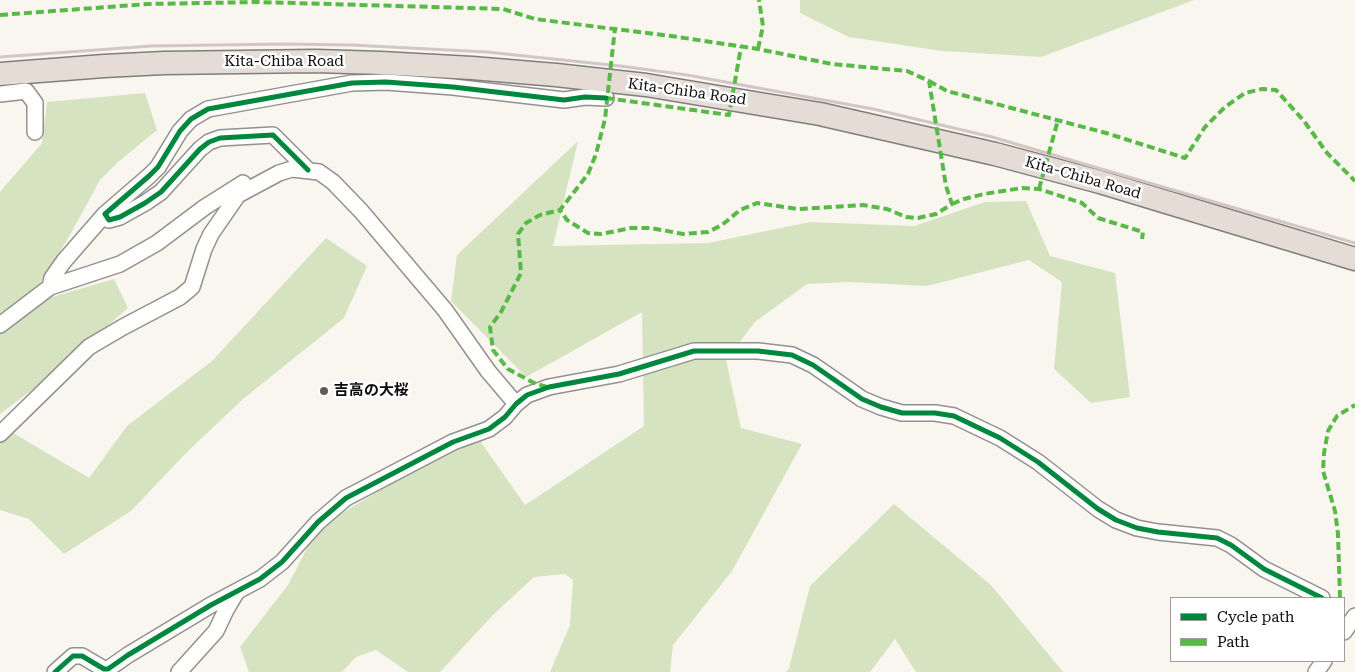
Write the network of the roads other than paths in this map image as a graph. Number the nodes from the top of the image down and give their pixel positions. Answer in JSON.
{"nodes":[{"id":1,"x":0,"y":74,"type":"edge"},
{"id":2,"x":0,"y":94,"type":"edge"},
{"id":3,"x":606,"y":98,"type":"dead end"},
{"id":4,"x":35,"y":132,"type":"dead end"},
{"id":5,"x":308,"y":170,"type":"junction"},
{"id":6,"x":279,"y":173,"type":"junction"},
{"id":7,"x":105,"y":214,"type":"junction"},
{"id":8,"x":1355,"y":260,"type":"edge"},
{"id":9,"x":50,"y":287,"type":"junction"},
{"id":10,"x":0,"y":325,"type":"edge"},
{"id":11,"x":516,"y":404,"type":"junction"},
{"id":12,"x":0,"y":434,"type":"edge"},
{"id":13,"x":237,"y":592,"type":"junction"},
{"id":14,"x":1320,"y":597,"type":"edge"},
{"id":15,"x":1355,"y":616,"type":"edge"},
{"id":16,"x":1345,"y":631,"type":"edge"},
{"id":17,"x":55,"y":672,"type":"edge"},
{"id":18,"x":179,"y":672,"type":"edge"}],
"edges":[{"from":1,"to":8,"type":"highway","name":"Kita-Chiba Road"},
{"from":2,"to":4,"type":"street"},
{"from":3,"to":7,"type":"street"},
{"from":5,"to":6,"type":"street"},
{"from":5,"to":7,"type":"street"},
{"from":5,"to":11,"type":"street"},
{"from":6,"to":9,"type":"street"},
{"from":6,"to":12,"type":"street"},
{"from":7,"to":9,"type":"street"},
{"from":9,"to":10,"type":"street"},
{"from":11,"to":13,"type":"street"},
{"from":11,"to":14,"type":"street"},
{"from":13,"to":17,"type":"street"},
{"from":13,"to":18,"type":"street"},
{"from":15,"to":16,"type":"street"}]}
